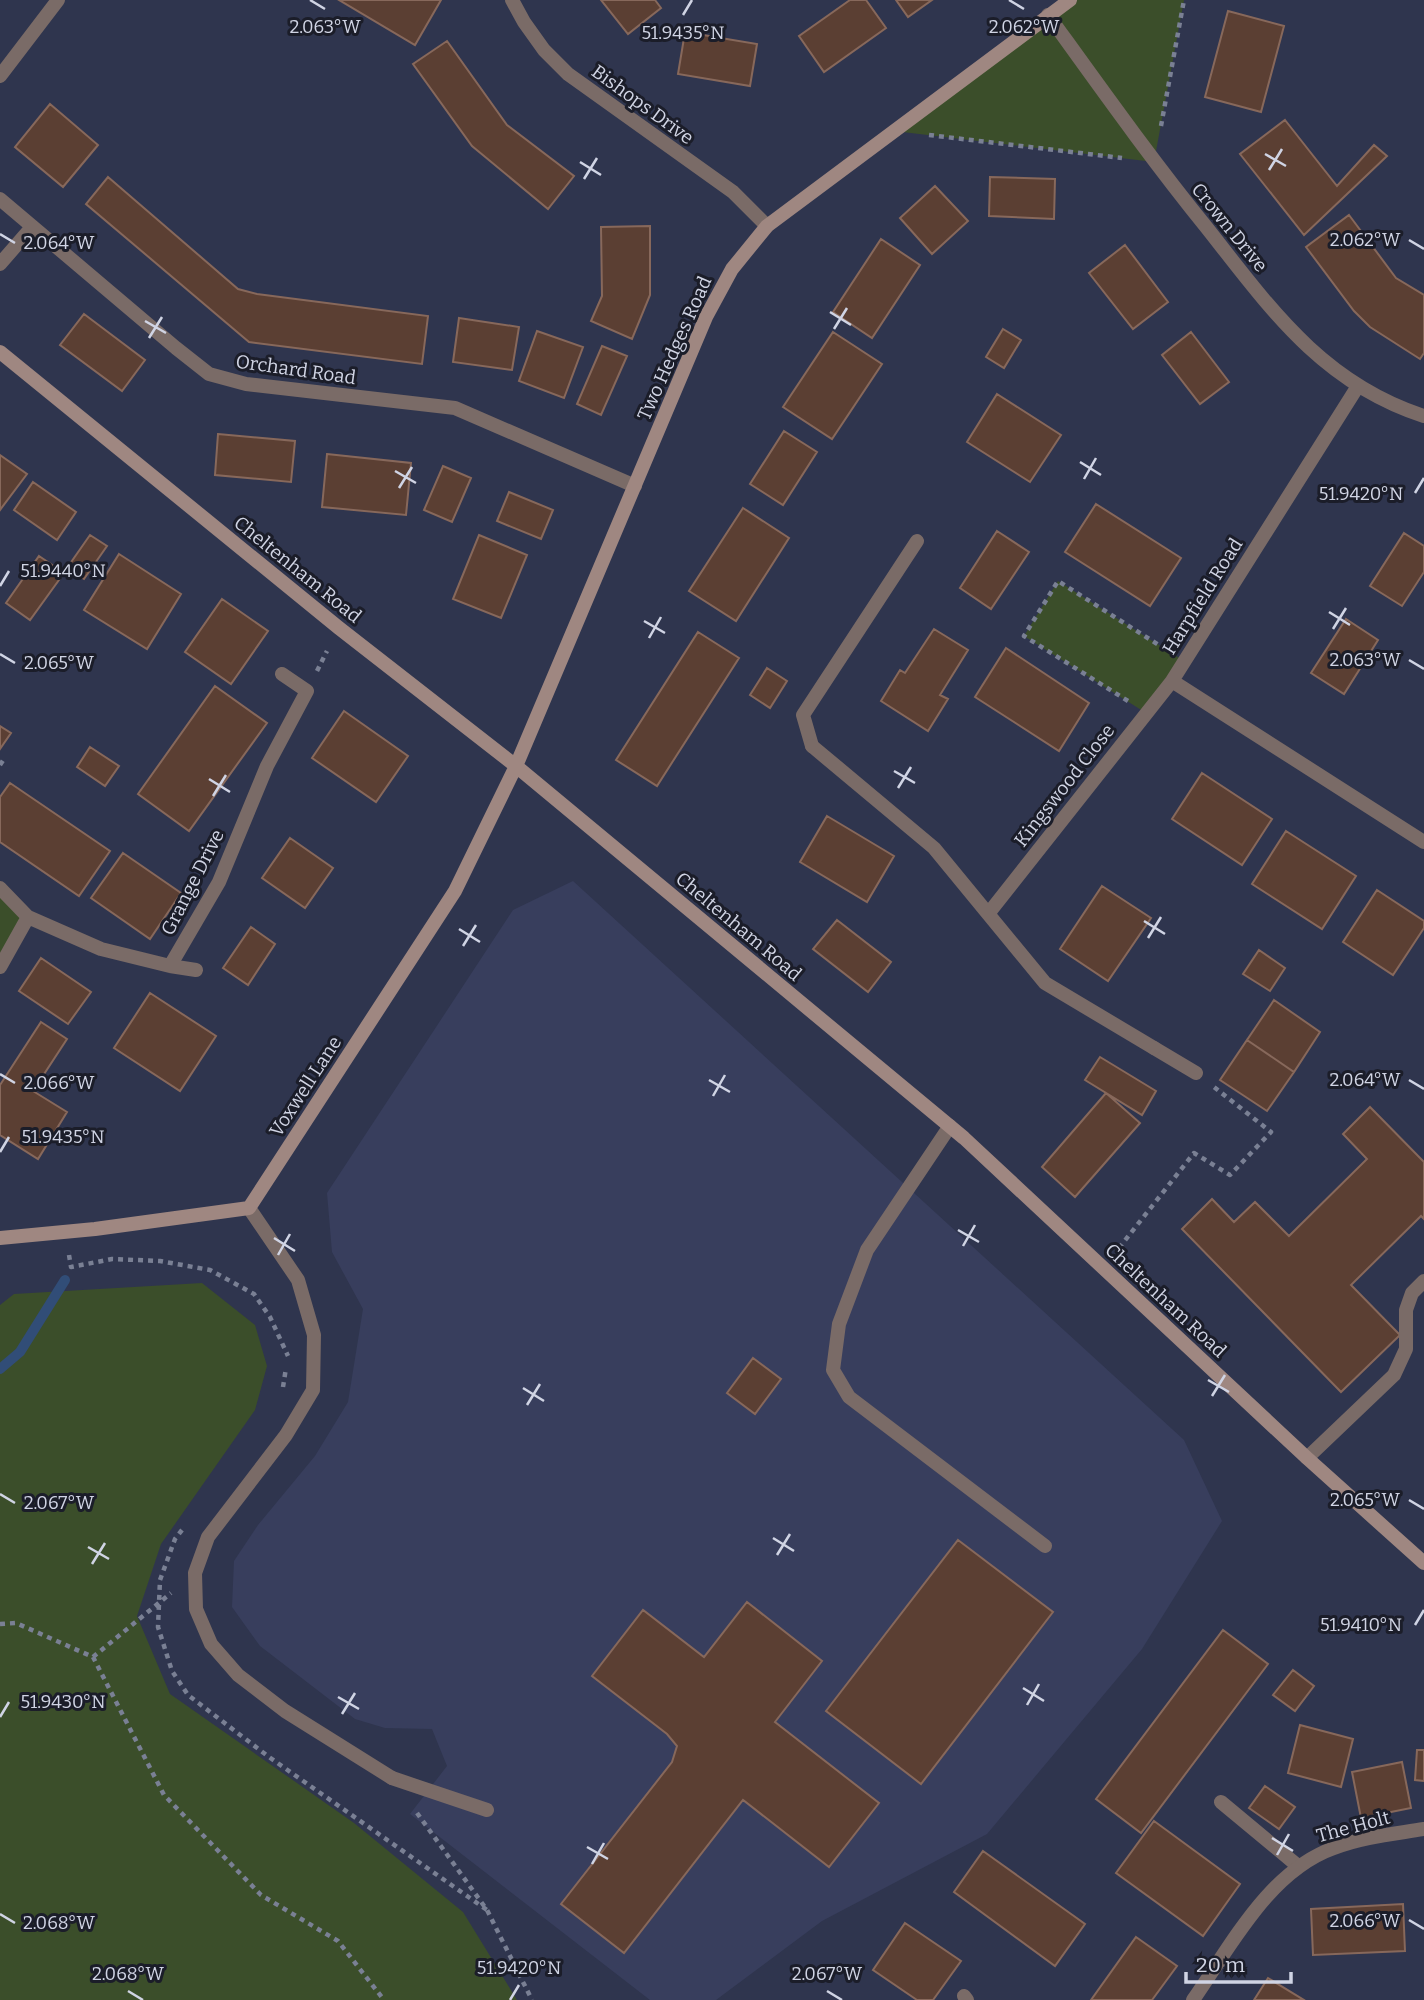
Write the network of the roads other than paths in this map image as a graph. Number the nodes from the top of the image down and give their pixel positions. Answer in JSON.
{"nodes":[{"id":1,"x":58,"y":0,"type":"edge"},
{"id":2,"x":512,"y":0,"type":"edge"},
{"id":3,"x":1070,"y":0,"type":"edge"},
{"id":4,"x":1048,"y":15,"type":"junction"},
{"id":5,"x":0,"y":76,"type":"edge"},
{"id":6,"x":0,"y":199,"type":"edge"},
{"id":7,"x":767,"y":226,"type":"junction"},
{"id":8,"x":32,"y":227,"type":"junction"},
{"id":9,"x":0,"y":264,"type":"edge"},
{"id":10,"x":0,"y":352,"type":"edge"},
{"id":11,"x":1358,"y":386,"type":"junction"},
{"id":12,"x":1424,"y":416,"type":"edge"},
{"id":13,"x":635,"y":486,"type":"junction"},
{"id":14,"x":917,"y":541,"type":"dead end"},
{"id":15,"x":282,"y":674,"type":"dead end"},
{"id":16,"x":1172,"y":681,"type":"junction"},
{"id":17,"x":516,"y":766,"type":"junction"},
{"id":18,"x":1424,"y":842,"type":"edge"},
{"id":19,"x":0,"y":888,"type":"edge"},
{"id":20,"x":988,"y":914,"type":"junction"},
{"id":21,"x":28,"y":917,"type":"junction"},
{"id":22,"x":170,"y":966,"type":"junction"},
{"id":23,"x":0,"y":967,"type":"edge"},
{"id":24,"x":196,"y":970,"type":"dead end"},
{"id":25,"x":1196,"y":1073,"type":"road end"},
{"id":26,"x":950,"y":1126,"type":"junction"},
{"id":27,"x":249,"y":1208,"type":"junction"},
{"id":28,"x":0,"y":1238,"type":"edge"},
{"id":29,"x":1424,"y":1281,"type":"edge"},
{"id":30,"x":1307,"y":1458,"type":"junction"},
{"id":31,"x":1045,"y":1546,"type":"dead end"},
{"id":32,"x":1424,"y":1563,"type":"edge"},
{"id":33,"x":1221,"y":1802,"type":"dead end"},
{"id":34,"x":487,"y":1810,"type":"dead end"},
{"id":35,"x":1424,"y":1829,"type":"edge"},
{"id":36,"x":1298,"y":1866,"type":"junction"},
{"id":37,"x":1193,"y":2000,"type":"edge"}],
"edges":[{"from":1,"to":5,"type":"street"},
{"from":2,"to":7,"type":"street","name":"Bishops Drive"},
{"from":3,"to":4,"type":"street","name":"Two Hedges Road"},
{"from":4,"to":7,"type":"street","name":"Two Hedges Road"},
{"from":4,"to":11,"type":"street","name":"Crown Drive"},
{"from":6,"to":8,"type":"street","name":"Orchard Road"},
{"from":7,"to":13,"type":"street","name":"Two Hedges Road"},
{"from":8,"to":9,"type":"street"},
{"from":8,"to":13,"type":"street","name":"Orchard Road"},
{"from":10,"to":17,"type":"street","name":"Cheltenham Road"},
{"from":11,"to":12,"type":"street","name":"Crown Drive"},
{"from":11,"to":16,"type":"street","name":"Harpfield Road"},
{"from":13,"to":17,"type":"street","name":"Two Hedges Road"},
{"from":14,"to":20,"type":"street"},
{"from":15,"to":22,"type":"street","name":"Grange Drive"},
{"from":16,"to":18,"type":"street","name":"Harpfield Road"},
{"from":16,"to":20,"type":"street","name":"Kingswood Close"},
{"from":17,"to":26,"type":"street","name":"Cheltenham Road"},
{"from":17,"to":27,"type":"street","name":"Voxwell Lane"},
{"from":19,"to":21,"type":"street","name":"Grange Drive"},
{"from":20,"to":25,"type":"street"},
{"from":21,"to":22,"type":"street","name":"Grange Drive"},
{"from":21,"to":23,"type":"street"},
{"from":22,"to":24,"type":"street","name":"Grange Drive"},
{"from":26,"to":30,"type":"street","name":"Cheltenham Road"},
{"from":26,"to":31,"type":"street"},
{"from":27,"to":28,"type":"street"},
{"from":27,"to":34,"type":"street"},
{"from":29,"to":30,"type":"street"},
{"from":30,"to":32,"type":"street","name":"Cheltenham Road"},
{"from":33,"to":36,"type":"street"},
{"from":35,"to":36,"type":"street","name":"The Holt"},
{"from":36,"to":37,"type":"street","name":"The Holt"}]}
